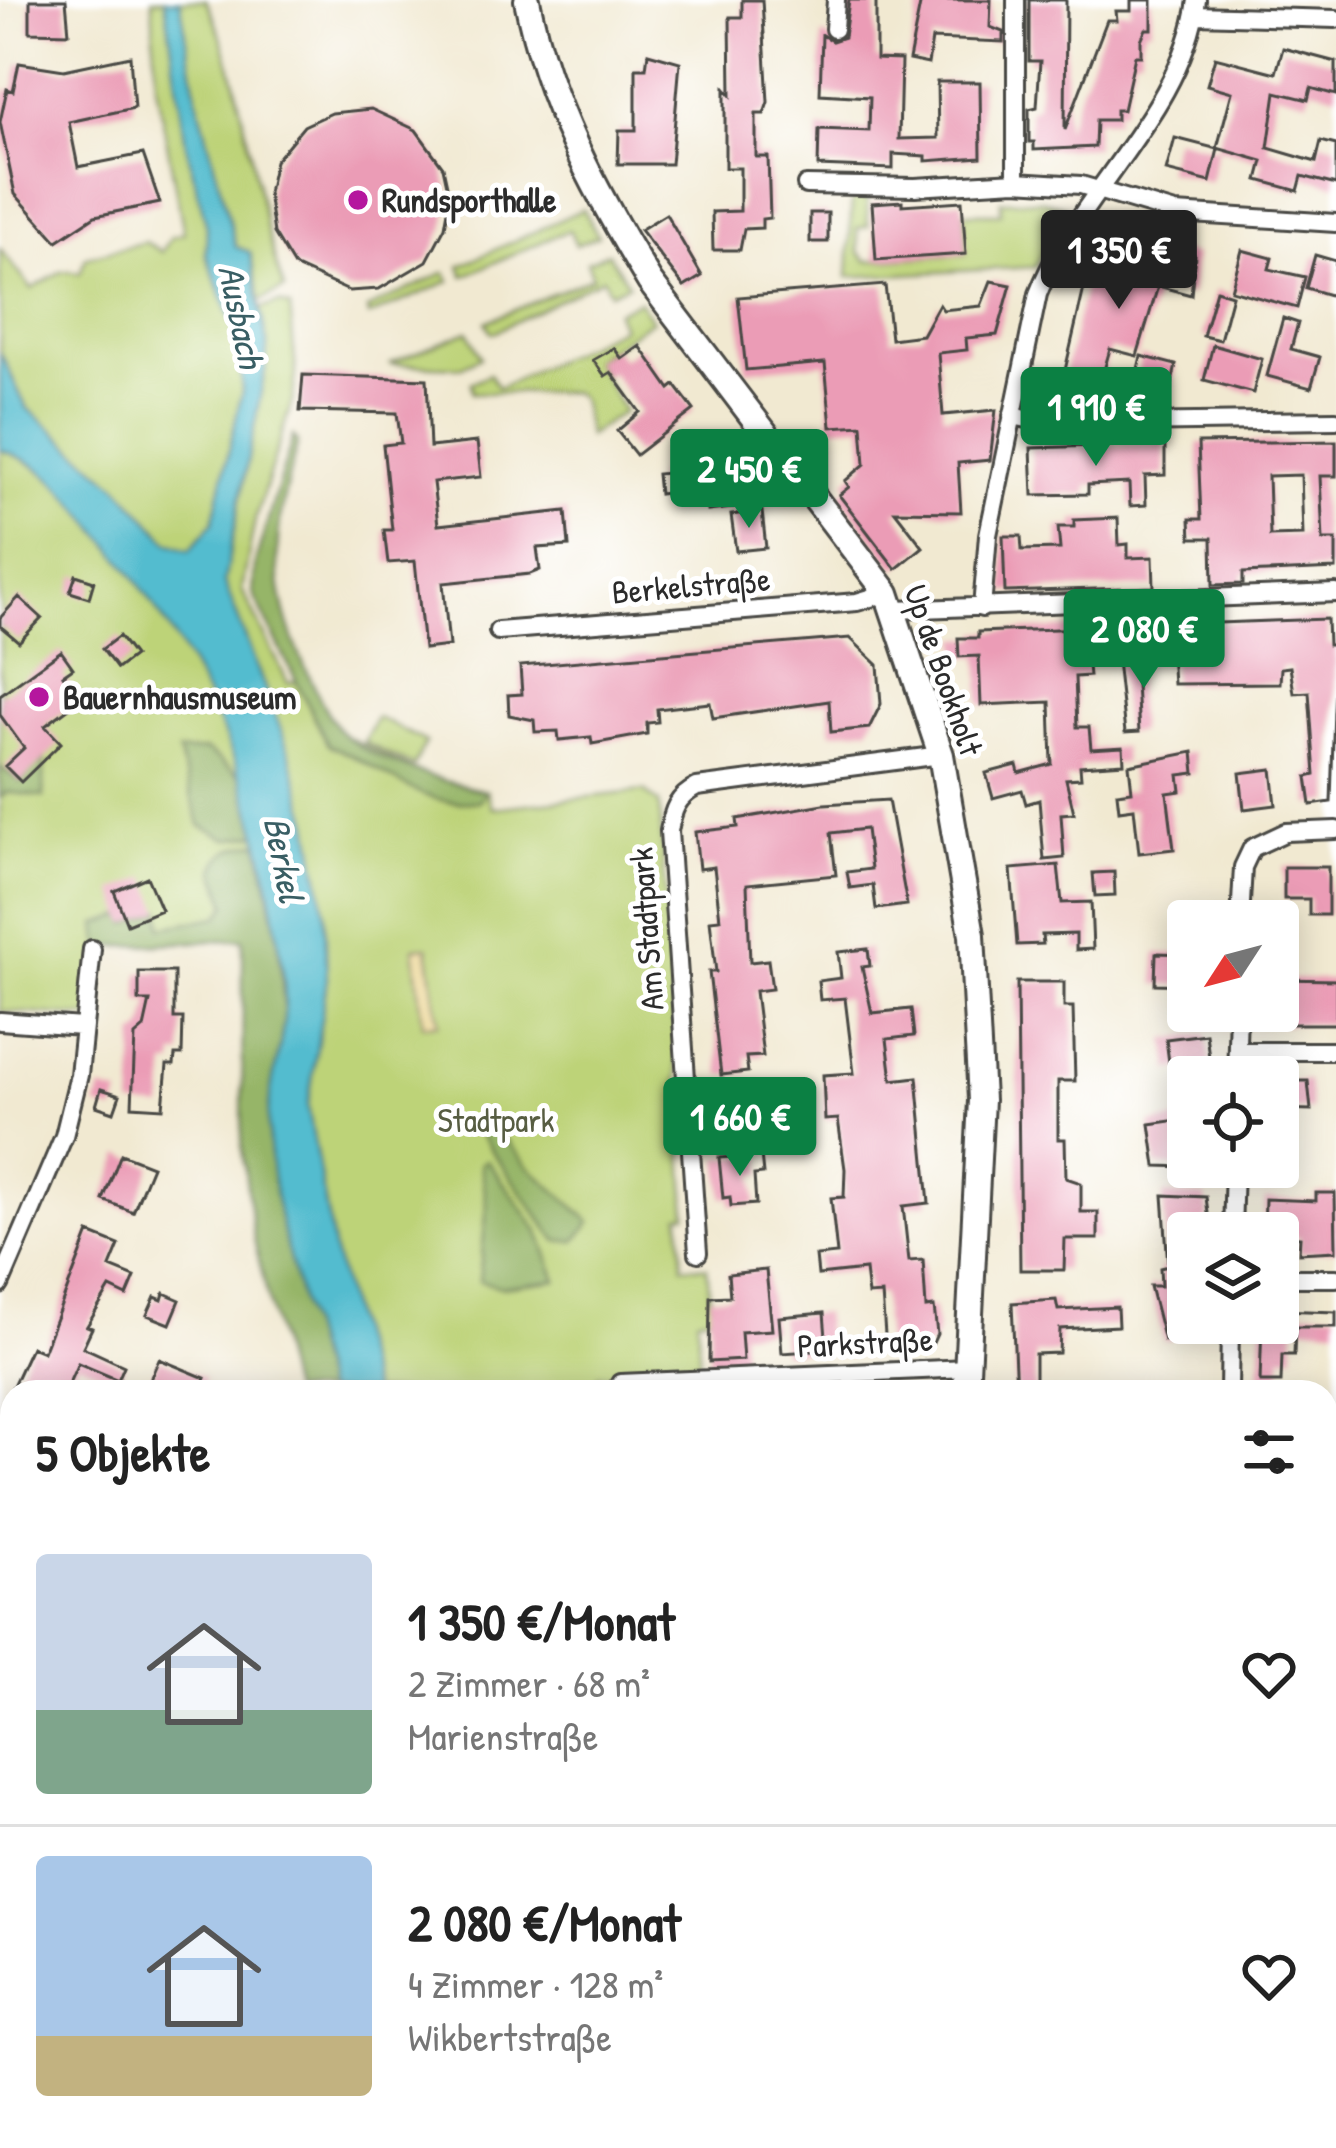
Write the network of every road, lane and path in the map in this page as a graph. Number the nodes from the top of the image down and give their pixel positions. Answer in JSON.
{"nodes":[{"id":1,"x":527,"y":0,"type":"edge"},
{"id":2,"x":836,"y":0,"type":"edge"},
{"id":3,"x":1016,"y":0,"type":"edge"},
{"id":4,"x":1196,"y":8,"type":"edge"},
{"id":5,"x":1336,"y":19,"type":"edge"},
{"id":6,"x":834,"y":29,"type":"dead end"},
{"id":7,"x":1016,"y":182,"type":"junction"},
{"id":8,"x":806,"y":185,"type":"dead end"},
{"id":9,"x":1098,"y":192,"type":"junction"},
{"id":10,"x":1336,"y":223,"type":"edge"},
{"id":11,"x":1012,"y":416,"type":"junction"},
{"id":12,"x":1336,"y":420,"type":"edge"},
{"id":13,"x":1336,"y":593,"type":"edge"},
{"id":14,"x":891,"y":602,"type":"junction"},
{"id":15,"x":982,"y":608,"type":"junction"},
{"id":16,"x":498,"y":631,"type":"dead end"},
{"id":17,"x":941,"y":755,"type":"junction"},
{"id":18,"x":1336,"y":830,"type":"edge"},
{"id":19,"x":1241,"y":900,"type":"edge"},
{"id":20,"x":92,"y":949,"type":"dead end"},
{"id":21,"x":0,"y":1021,"type":"edge"},
{"id":22,"x":82,"y":1027,"type":"junction"},
{"id":23,"x":1237,"y":1032,"type":"edge"},
{"id":24,"x":1336,"y":1051,"type":"edge"},
{"id":25,"x":1237,"y":1052,"type":"junction"},
{"id":26,"x":1237,"y":1056,"type":"edge"},
{"id":27,"x":698,"y":1253,"type":"dead end"},
{"id":28,"x":1299,"y":1278,"type":"edge"},
{"id":29,"x":1336,"y":1279,"type":"edge"},
{"id":30,"x":0,"y":1285,"type":"edge"},
{"id":31,"x":1229,"y":1344,"type":"edge"},
{"id":32,"x":967,"y":1380,"type":"edge"},
{"id":33,"x":1228,"y":1380,"type":"edge"}],
"edges":[{"from":1,"to":14,"type":"street","name":"Up de Bookholt"},
{"from":2,"to":6,"type":"street"},
{"from":3,"to":7,"type":"street"},
{"from":4,"to":5,"type":"street"},
{"from":4,"to":9,"type":"street"},
{"from":7,"to":8,"type":"street"},
{"from":7,"to":9,"type":"street"},
{"from":9,"to":10,"type":"street"},
{"from":9,"to":11,"type":"street"},
{"from":11,"to":12,"type":"street"},
{"from":11,"to":15,"type":"street"},
{"from":13,"to":15,"type":"street","name":"Berkelstraße"},
{"from":14,"to":15,"type":"street","name":"Berkelstraße"},
{"from":14,"to":16,"type":"street","name":"Berkelstraße"},
{"from":14,"to":17,"type":"street","name":"Up de Bookholt"},
{"from":17,"to":27,"type":"street","name":"Am Stadtpark"},
{"from":17,"to":32,"type":"street","name":"Up de Bookholt"},
{"from":18,"to":19,"type":"street"},
{"from":20,"to":22,"type":"street"},
{"from":21,"to":22,"type":"street"},
{"from":22,"to":30,"type":"street"},
{"from":23,"to":25,"type":"street"},
{"from":24,"to":25,"type":"street"},
{"from":25,"to":26,"type":"street"},
{"from":28,"to":29,"type":"street"},
{"from":31,"to":33,"type":"street"}]}
